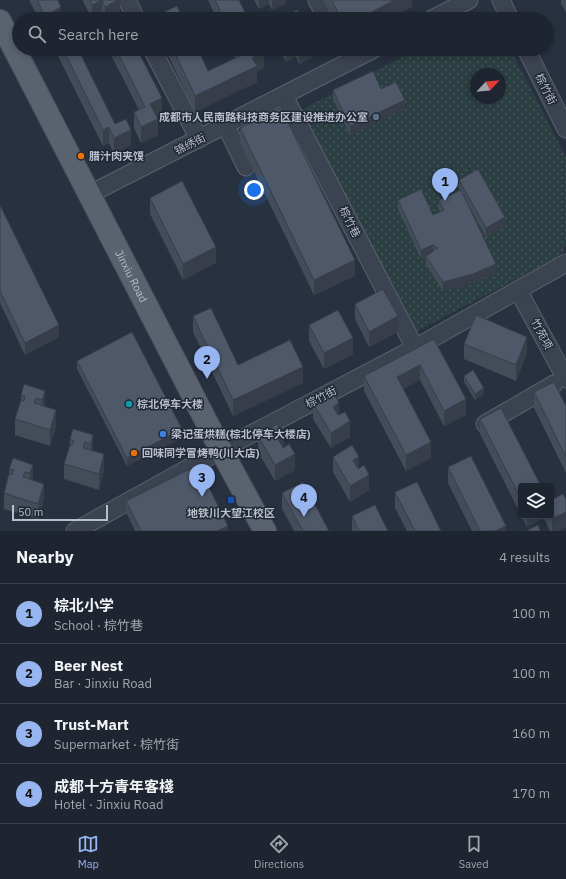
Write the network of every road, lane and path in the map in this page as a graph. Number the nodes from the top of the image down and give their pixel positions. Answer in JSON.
{"nodes":[{"id":1,"x":127,"y":0,"type":"edge"},
{"id":2,"x":317,"y":0,"type":"edge"},
{"id":3,"x":469,"y":0,"type":"edge"},
{"id":4,"x":501,"y":0,"type":"edge"},
{"id":5,"x":133,"y":12,"type":"edge"},
{"id":6,"x":323,"y":12,"type":"edge"},
{"id":7,"x":446,"y":12,"type":"edge"},
{"id":8,"x":507,"y":12,"type":"edge"},
{"id":9,"x":0,"y":21,"type":"edge"},
{"id":10,"x":12,"y":44,"type":"edge"},
{"id":11,"x":18,"y":56,"type":"edge"},
{"id":12,"x":156,"y":56,"type":"edge"},
{"id":13,"x":345,"y":56,"type":"edge"},
{"id":14,"x":530,"y":56,"type":"edge"},
{"id":15,"x":284,"y":96,"type":"junction"},
{"id":16,"x":226,"y":126,"type":"junction"},
{"id":17,"x":566,"y":129,"type":"edge"},
{"id":18,"x":199,"y":139,"type":"junction"},
{"id":19,"x":246,"y":168,"type":"dead end"},
{"id":20,"x":90,"y":194,"type":"junction"},
{"id":21,"x":566,"y":263,"type":"edge"},
{"id":22,"x":518,"y":290,"type":"junction"},
{"id":23,"x":415,"y":348,"type":"junction"},
{"id":24,"x":566,"y":378,"type":"edge"},
{"id":25,"x":485,"y":424,"type":"edge"},
{"id":26,"x":221,"y":450,"type":"junction"},
{"id":27,"x":86,"y":528,"type":"edge"},
{"id":28,"x":265,"y":531,"type":"edge"}],
"edges":[{"from":1,"to":5,"type":"street"},
{"from":2,"to":6,"type":"street"},
{"from":3,"to":7,"type":"street"},
{"from":4,"to":8,"type":"street"},
{"from":9,"to":10,"type":"main road","name":"Jinxiu Road"},
{"from":11,"to":20,"type":"main road","name":"Jinxiu Road"},
{"from":12,"to":18,"type":"street"},
{"from":13,"to":15,"type":"street","name":"锦绣街"},
{"from":14,"to":17,"type":"street","name":"棕竹街"},
{"from":15,"to":16,"type":"street","name":"锦绣街"},
{"from":15,"to":23,"type":"street","name":"棕竹巷"},
{"from":16,"to":18,"type":"street","name":"锦绣街"},
{"from":16,"to":19,"type":"street"},
{"from":18,"to":20,"type":"street","name":"锦绣街"},
{"from":20,"to":26,"type":"main road","name":"Jinxiu Road"},
{"from":21,"to":22,"type":"street","name":"棕竹街"},
{"from":22,"to":23,"type":"street","name":"棕竹街"},
{"from":22,"to":24,"type":"street","name":"竹苑项"},
{"from":23,"to":26,"type":"street","name":"棕竹街"},
{"from":24,"to":25,"type":"street"},
{"from":26,"to":27,"type":"street","name":"棕竹街"},
{"from":26,"to":28,"type":"main road","name":"Jinxiu Road"}]}
